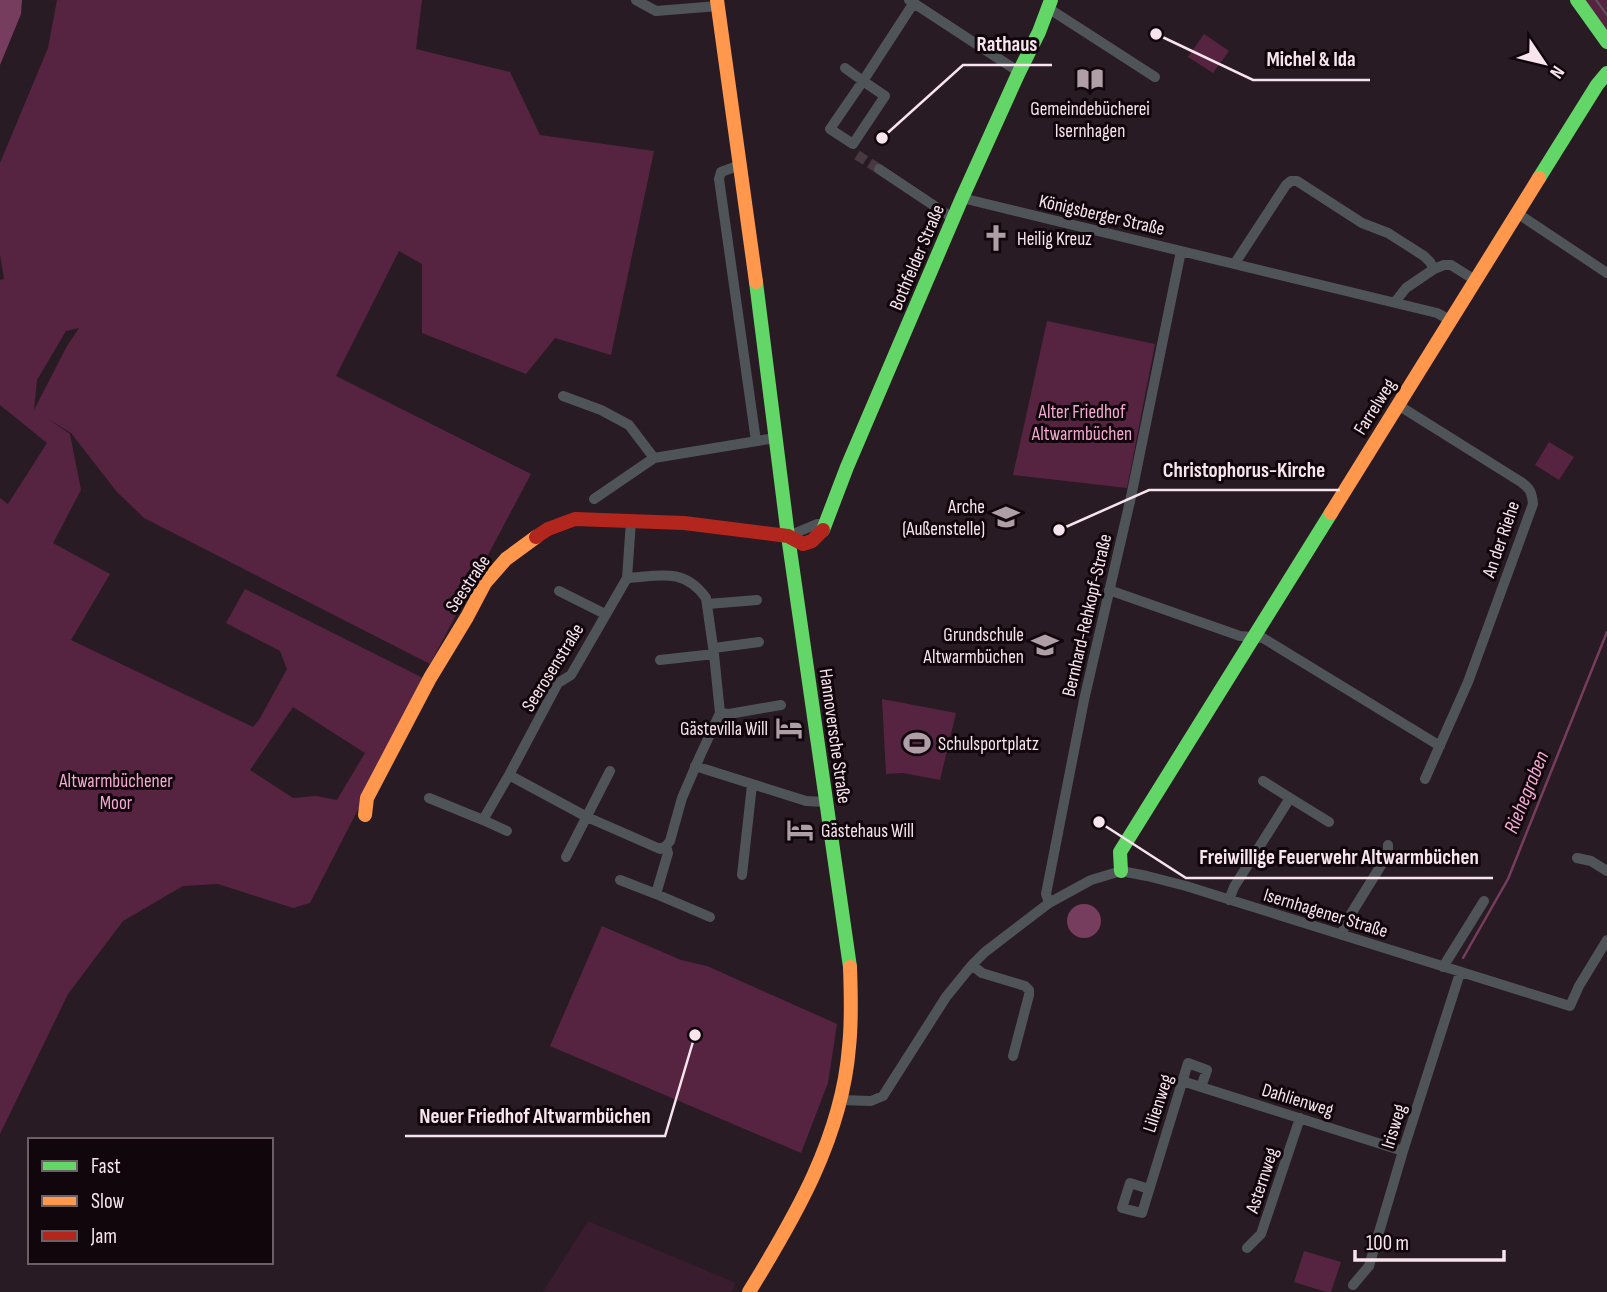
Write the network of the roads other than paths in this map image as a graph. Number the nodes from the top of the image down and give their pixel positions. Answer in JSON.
{"nodes":[{"id":1,"x":636,"y":0,"type":"edge"},
{"id":2,"x":1577,"y":0,"type":"edge"},
{"id":3,"x":911,"y":2,"type":"edge"},
{"id":4,"x":718,"y":3,"type":"edge"},
{"id":5,"x":1049,"y":4,"type":"edge"},
{"id":6,"x":1607,"y":42,"type":"edge"},
{"id":7,"x":845,"y":68,"type":"dead end"},
{"id":8,"x":1019,"y":72,"type":"junction"},
{"id":9,"x":1607,"y":73,"type":"edge"},
{"id":10,"x":1155,"y":77,"type":"dead end"},
{"id":11,"x":863,"y":81,"type":"junction"},
{"id":12,"x":853,"y":144,"type":"junction"},
{"id":13,"x":857,"y":155,"type":"tunnel mouth"},
{"id":14,"x":740,"y":165,"type":"junction"},
{"id":15,"x":879,"y":169,"type":"tunnel mouth"},
{"id":16,"x":962,"y":198,"type":"junction"},
{"id":17,"x":1517,"y":212,"type":"junction"},
{"id":18,"x":954,"y":219,"type":"junction"},
{"id":19,"x":1181,"y":251,"type":"junction"},
{"id":20,"x":1235,"y":263,"type":"junction"},
{"id":21,"x":1434,"y":269,"type":"junction"},
{"id":22,"x":1607,"y":273,"type":"edge"},
{"id":23,"x":1475,"y":280,"type":"junction"},
{"id":24,"x":1395,"y":302,"type":"junction"},
{"id":25,"x":1450,"y":320,"type":"junction"},
{"id":26,"x":563,"y":396,"type":"dead end"},
{"id":27,"x":1398,"y":405,"type":"junction"},
{"id":28,"x":775,"y":438,"type":"junction"},
{"id":29,"x":756,"y":441,"type":"junction"},
{"id":30,"x":654,"y":458,"type":"junction"},
{"id":31,"x":594,"y":499,"type":"dead end"},
{"id":32,"x":631,"y":521,"type":"junction"},
{"id":33,"x":788,"y":536,"type":"junction"},
{"id":34,"x":627,"y":578,"type":"junction"},
{"id":35,"x":1109,"y":590,"type":"junction"},
{"id":36,"x":559,"y":591,"type":"dead end"},
{"id":37,"x":757,"y":600,"type":"dead end"},
{"id":38,"x":708,"y":604,"type":"junction"},
{"id":39,"x":605,"y":614,"type":"junction"},
{"id":40,"x":1254,"y":637,"type":"junction"},
{"id":41,"x":759,"y":642,"type":"dead end"},
{"id":42,"x":714,"y":651,"type":"junction"},
{"id":43,"x":660,"y":660,"type":"dead end"},
{"id":44,"x":781,"y":705,"type":"dead end"},
{"id":45,"x":720,"y":713,"type":"junction"},
{"id":46,"x":1440,"y":746,"type":"junction"},
{"id":47,"x":695,"y":766,"type":"junction"},
{"id":48,"x":610,"y":771,"type":"dead end"},
{"id":49,"x":509,"y":775,"type":"junction"},
{"id":50,"x":1425,"y":779,"type":"dead end"},
{"id":51,"x":1263,"y":781,"type":"dead end"},
{"id":52,"x":752,"y":785,"type":"junction"},
{"id":53,"x":429,"y":798,"type":"dead end"},
{"id":54,"x":1290,"y":798,"type":"junction"},
{"id":55,"x":825,"y":802,"type":"junction"},
{"id":56,"x":365,"y":815,"type":"dead end"},
{"id":57,"x":587,"y":817,"type":"junction"},
{"id":58,"x":483,"y":820,"type":"junction"},
{"id":59,"x":1329,"y":822,"type":"dead end"},
{"id":60,"x":507,"y":831,"type":"dead end"},
{"id":61,"x":1388,"y":845,"type":"dead end"},
{"id":62,"x":666,"y":846,"type":"junction"},
{"id":63,"x":566,"y":857,"type":"dead end"},
{"id":64,"x":1577,"y":858,"type":"dead end"},
{"id":65,"x":1121,"y":871,"type":"junction"},
{"id":66,"x":1607,"y":871,"type":"edge"},
{"id":67,"x":742,"y":875,"type":"dead end"},
{"id":68,"x":620,"y":880,"type":"dead end"},
{"id":69,"x":656,"y":894,"type":"junction"},
{"id":70,"x":1229,"y":900,"type":"junction"},
{"id":71,"x":1484,"y":901,"type":"dead end"},
{"id":72,"x":1049,"y":903,"type":"junction"},
{"id":73,"x":710,"y":917,"type":"dead end"},
{"id":74,"x":1342,"y":935,"type":"junction"},
{"id":75,"x":1607,"y":940,"type":"edge"},
{"id":76,"x":972,"y":965,"type":"junction"},
{"id":77,"x":1443,"y":967,"type":"junction"},
{"id":78,"x":1460,"y":973,"type":"junction"},
{"id":79,"x":1013,"y":1056,"type":"dead end"},
{"id":80,"x":1182,"y":1081,"type":"junction"},
{"id":81,"x":1201,"y":1087,"type":"junction"},
{"id":82,"x":840,"y":1100,"type":"junction"},
{"id":83,"x":1300,"y":1118,"type":"junction"},
{"id":84,"x":1403,"y":1151,"type":"junction"},
{"id":85,"x":1149,"y":1189,"type":"dead end"},
{"id":86,"x":1247,"y":1248,"type":"dead end"},
{"id":87,"x":1353,"y":1285,"type":"dead end"},
{"id":88,"x":749,"y":1292,"type":"edge"}],
"edges":[{"from":1,"to":4,"type":"street"},
{"from":2,"to":6,"type":"street"},
{"from":3,"to":8,"type":"street"},
{"from":3,"to":11,"type":"street"},
{"from":4,"to":14,"type":"street","name":"Hannoversche Straße"},
{"from":5,"to":8,"type":"street","name":"Bothfelder Straße"},
{"from":5,"to":10,"type":"street","name":"Bothfelder Straße"},
{"from":7,"to":11,"type":"street"},
{"from":8,"to":16,"type":"street","name":"Bothfelder Straße"},
{"from":9,"to":17,"type":"street","name":"Farrelweg"},
{"from":11,"to":12,"type":"street"},
{"from":11,"to":12,"type":"street"},
{"from":12,"to":13,"type":"street"},
{"from":14,"to":28,"type":"street","name":"Hannoversche Straße"},
{"from":14,"to":29,"type":"street"},
{"from":15,"to":18,"type":"street"},
{"from":16,"to":18,"type":"street","name":"Bothfelder Straße"},
{"from":16,"to":19,"type":"street","name":"Königsberger Straße"},
{"from":17,"to":22,"type":"street"},
{"from":17,"to":23,"type":"street","name":"Farrelweg"},
{"from":18,"to":33,"type":"street","name":"Bothfelder Straße"},
{"from":19,"to":20,"type":"street","name":"Königsberger Straße"},
{"from":19,"to":35,"type":"street","name":"Bernhard-Rehkopf-Straße"},
{"from":20,"to":21,"type":"street"},
{"from":20,"to":24,"type":"street","name":"Königsberger Straße"},
{"from":21,"to":23,"type":"street"},
{"from":21,"to":24,"type":"street"},
{"from":23,"to":25,"type":"street","name":"Farrelweg"},
{"from":24,"to":25,"type":"street","name":"Königsberger Straße"},
{"from":25,"to":27,"type":"street","name":"Farrelweg"},
{"from":26,"to":30,"type":"street"},
{"from":27,"to":40,"type":"street","name":"Farrelweg"},
{"from":27,"to":46,"type":"street","name":"An der Riehe"},
{"from":28,"to":29,"type":"street"},
{"from":28,"to":33,"type":"street","name":"Hannoversche Straße"},
{"from":29,"to":30,"type":"street"},
{"from":30,"to":31,"type":"street"},
{"from":32,"to":33,"type":"street","name":"Seestraße"},
{"from":32,"to":34,"type":"street","name":"Seerosenstraße"},
{"from":32,"to":56,"type":"street","name":"Seestraße"},
{"from":33,"to":55,"type":"street","name":"Hannoversche Straße"},
{"from":34,"to":38,"type":"street"},
{"from":34,"to":39,"type":"street","name":"Seerosenstraße"},
{"from":35,"to":40,"type":"street"},
{"from":35,"to":72,"type":"street","name":"Bernhard-Rehkopf-Straße"},
{"from":36,"to":39,"type":"street","name":"Seerosenstraße"},
{"from":37,"to":38,"type":"street"},
{"from":38,"to":42,"type":"street"},
{"from":39,"to":49,"type":"street","name":"Seerosenstraße"},
{"from":40,"to":46,"type":"street"},
{"from":40,"to":65,"type":"street","name":"Farrelweg"},
{"from":41,"to":42,"type":"street"},
{"from":42,"to":43,"type":"street"},
{"from":42,"to":45,"type":"street"},
{"from":44,"to":45,"type":"street"},
{"from":45,"to":47,"type":"street"},
{"from":46,"to":50,"type":"street","name":"An der Riehe"},
{"from":47,"to":52,"type":"street"},
{"from":47,"to":62,"type":"street"},
{"from":48,"to":57,"type":"street"},
{"from":49,"to":57,"type":"street"},
{"from":49,"to":58,"type":"street","name":"Seerosenstraße"},
{"from":51,"to":54,"type":"street"},
{"from":52,"to":55,"type":"street"},
{"from":52,"to":67,"type":"street"},
{"from":53,"to":58,"type":"street"},
{"from":54,"to":59,"type":"street"},
{"from":54,"to":70,"type":"street"},
{"from":55,"to":82,"type":"street","name":"Hannoversche Straße"},
{"from":57,"to":62,"type":"street"},
{"from":57,"to":63,"type":"street"},
{"from":58,"to":60,"type":"street"},
{"from":61,"to":74,"type":"street"},
{"from":62,"to":69,"type":"street"},
{"from":64,"to":66,"type":"street"},
{"from":65,"to":70,"type":"street","name":"Isernhagener Straße"},
{"from":65,"to":72,"type":"street"},
{"from":68,"to":69,"type":"street"},
{"from":69,"to":73,"type":"street"},
{"from":70,"to":74,"type":"street","name":"Isernhagener Straße"},
{"from":71,"to":77,"type":"street"},
{"from":72,"to":76,"type":"street"},
{"from":74,"to":77,"type":"street","name":"Isernhagener Straße"},
{"from":75,"to":78,"type":"street","name":"Isernhagener Straße"},
{"from":76,"to":79,"type":"street"},
{"from":76,"to":82,"type":"street"},
{"from":77,"to":78,"type":"street","name":"Isernhagener Straße"},
{"from":78,"to":84,"type":"street","name":"Irisweg"},
{"from":80,"to":81,"type":"street","name":"Dahlienweg"},
{"from":80,"to":81,"type":"street","name":"Lilienweg"},
{"from":80,"to":85,"type":"street","name":"Lilienweg"},
{"from":81,"to":83,"type":"street","name":"Dahlienweg"},
{"from":82,"to":88,"type":"street","name":"Hannoversche Straße"},
{"from":83,"to":84,"type":"street","name":"Dahlienweg"},
{"from":83,"to":86,"type":"street","name":"Asternweg"},
{"from":84,"to":87,"type":"street","name":"Irisweg"}]}
